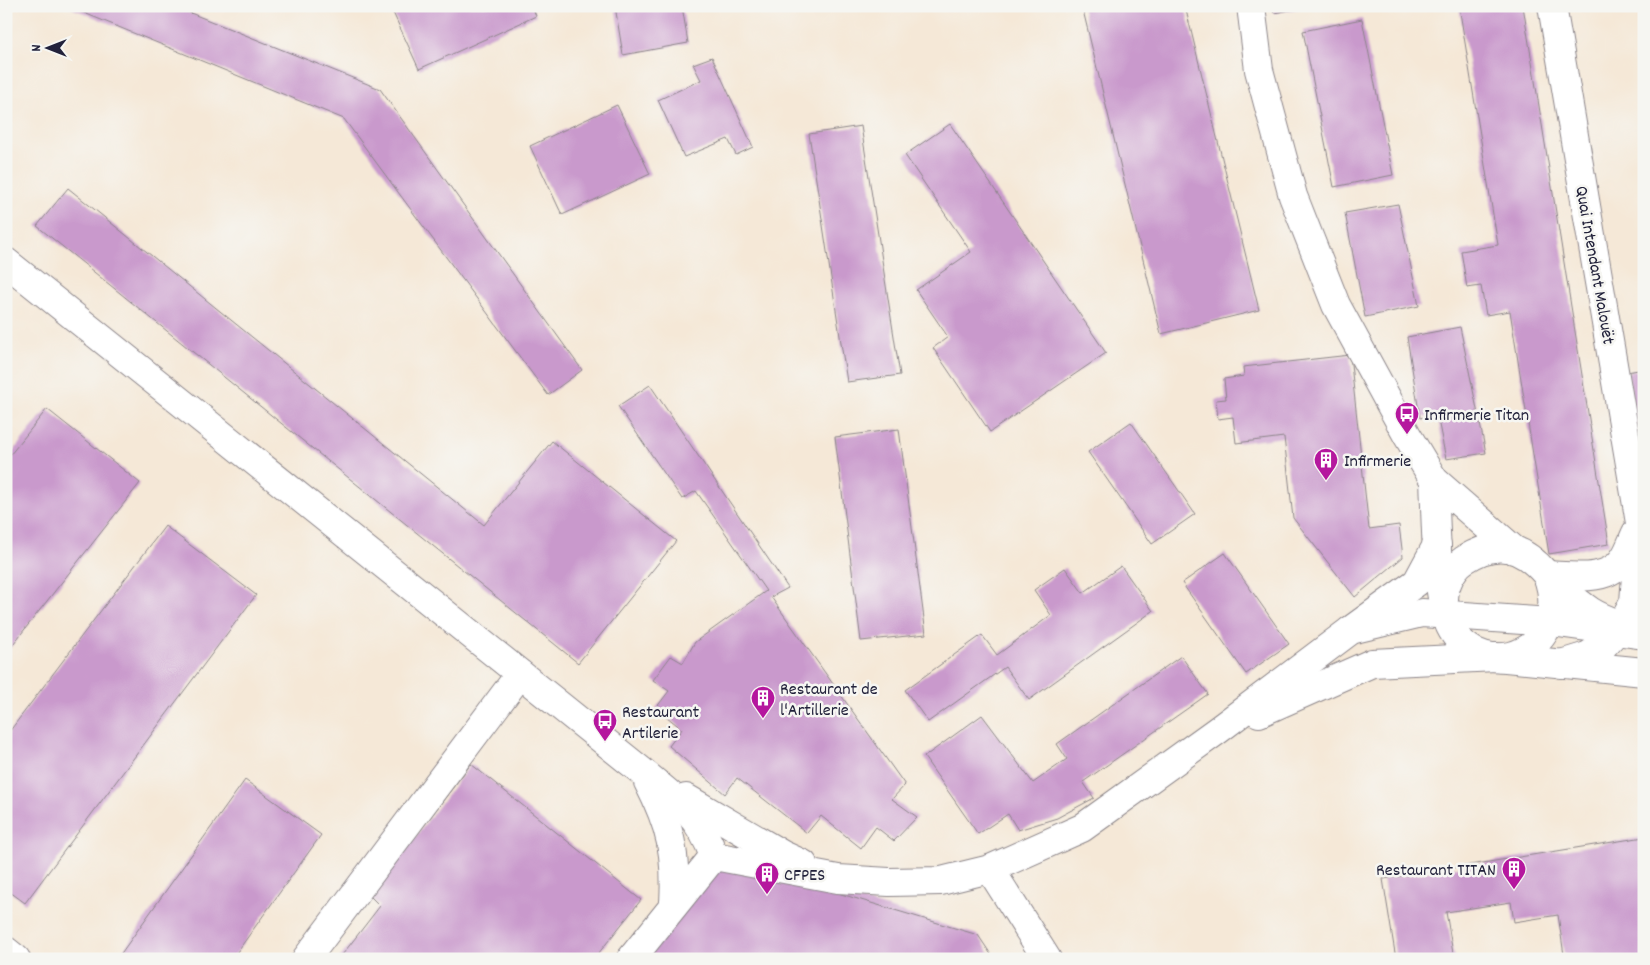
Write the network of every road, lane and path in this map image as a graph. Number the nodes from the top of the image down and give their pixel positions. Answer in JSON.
{"nodes":[{"id":1,"x":1251,"y":6,"type":"edge"},
{"id":2,"x":1552,"y":6,"type":"edge"},
{"id":3,"x":6,"y":262,"type":"edge"},
{"id":4,"x":1434,"y":480,"type":"junction"},
{"id":5,"x":1642,"y":526,"type":"edge"},
{"id":6,"x":1437,"y":545,"type":"junction"},
{"id":7,"x":1513,"y":548,"type":"junction"},
{"id":8,"x":1547,"y":575,"type":"junction"},
{"id":9,"x":1445,"y":614,"type":"junction"},
{"id":10,"x":1550,"y":622,"type":"junction"},
{"id":11,"x":1351,"y":630,"type":"junction"},
{"id":12,"x":1632,"y":631,"type":"edge"},
{"id":13,"x":1496,"y":657,"type":"junction"},
{"id":14,"x":1561,"y":664,"type":"junction"},
{"id":15,"x":1644,"y":672,"type":"edge"},
{"id":16,"x":520,"y":674,"type":"junction"},
{"id":17,"x":1218,"y":730,"type":"junction"},
{"id":18,"x":644,"y":773,"type":"junction"},
{"id":19,"x":714,"y":856,"type":"junction"},
{"id":20,"x":990,"y":869,"type":"junction"},
{"id":21,"x":838,"y":879,"type":"junction"},
{"id":22,"x":674,"y":905,"type":"junction"},
{"id":23,"x":6,"y":951,"type":"edge"},
{"id":24,"x":16,"y":959,"type":"edge"},
{"id":25,"x":306,"y":959,"type":"edge"},
{"id":26,"x":631,"y":959,"type":"edge"},
{"id":27,"x":1047,"y":959,"type":"edge"}],
"edges":[{"from":1,"to":4,"type":"street"},
{"from":2,"to":5,"type":"street","name":"Quai Intendant Malouët"},
{"from":3,"to":16,"type":"street"},
{"from":4,"to":6,"type":"street"},
{"from":4,"to":7,"type":"street"},
{"from":5,"to":8,"type":"street"},
{"from":5,"to":12,"type":"street","name":"Quai Intendant Malouët"},
{"from":6,"to":9,"type":"street"},
{"from":6,"to":11,"type":"street"},
{"from":7,"to":8,"type":"street"},
{"from":7,"to":9,"type":"street"},
{"from":8,"to":10,"type":"street"},
{"from":8,"to":12,"type":"street"},
{"from":9,"to":10,"type":"street"},
{"from":9,"to":11,"type":"street"},
{"from":9,"to":13,"type":"street"},
{"from":10,"to":12,"type":"street"},
{"from":10,"to":13,"type":"street"},
{"from":11,"to":17,"type":"street"},
{"from":12,"to":14,"type":"street"},
{"from":13,"to":14,"type":"street"},
{"from":13,"to":17,"type":"street"},
{"from":14,"to":15,"type":"street"},
{"from":16,"to":18,"type":"street"},
{"from":16,"to":25,"type":"street"},
{"from":17,"to":20,"type":"street"},
{"from":18,"to":19,"type":"street"},
{"from":18,"to":21,"type":"street"},
{"from":18,"to":22,"type":"street"},
{"from":19,"to":21,"type":"street"},
{"from":19,"to":22,"type":"street"},
{"from":20,"to":21,"type":"street"},
{"from":20,"to":27,"type":"street"},
{"from":22,"to":26,"type":"street"},
{"from":23,"to":24,"type":"street"}]}
